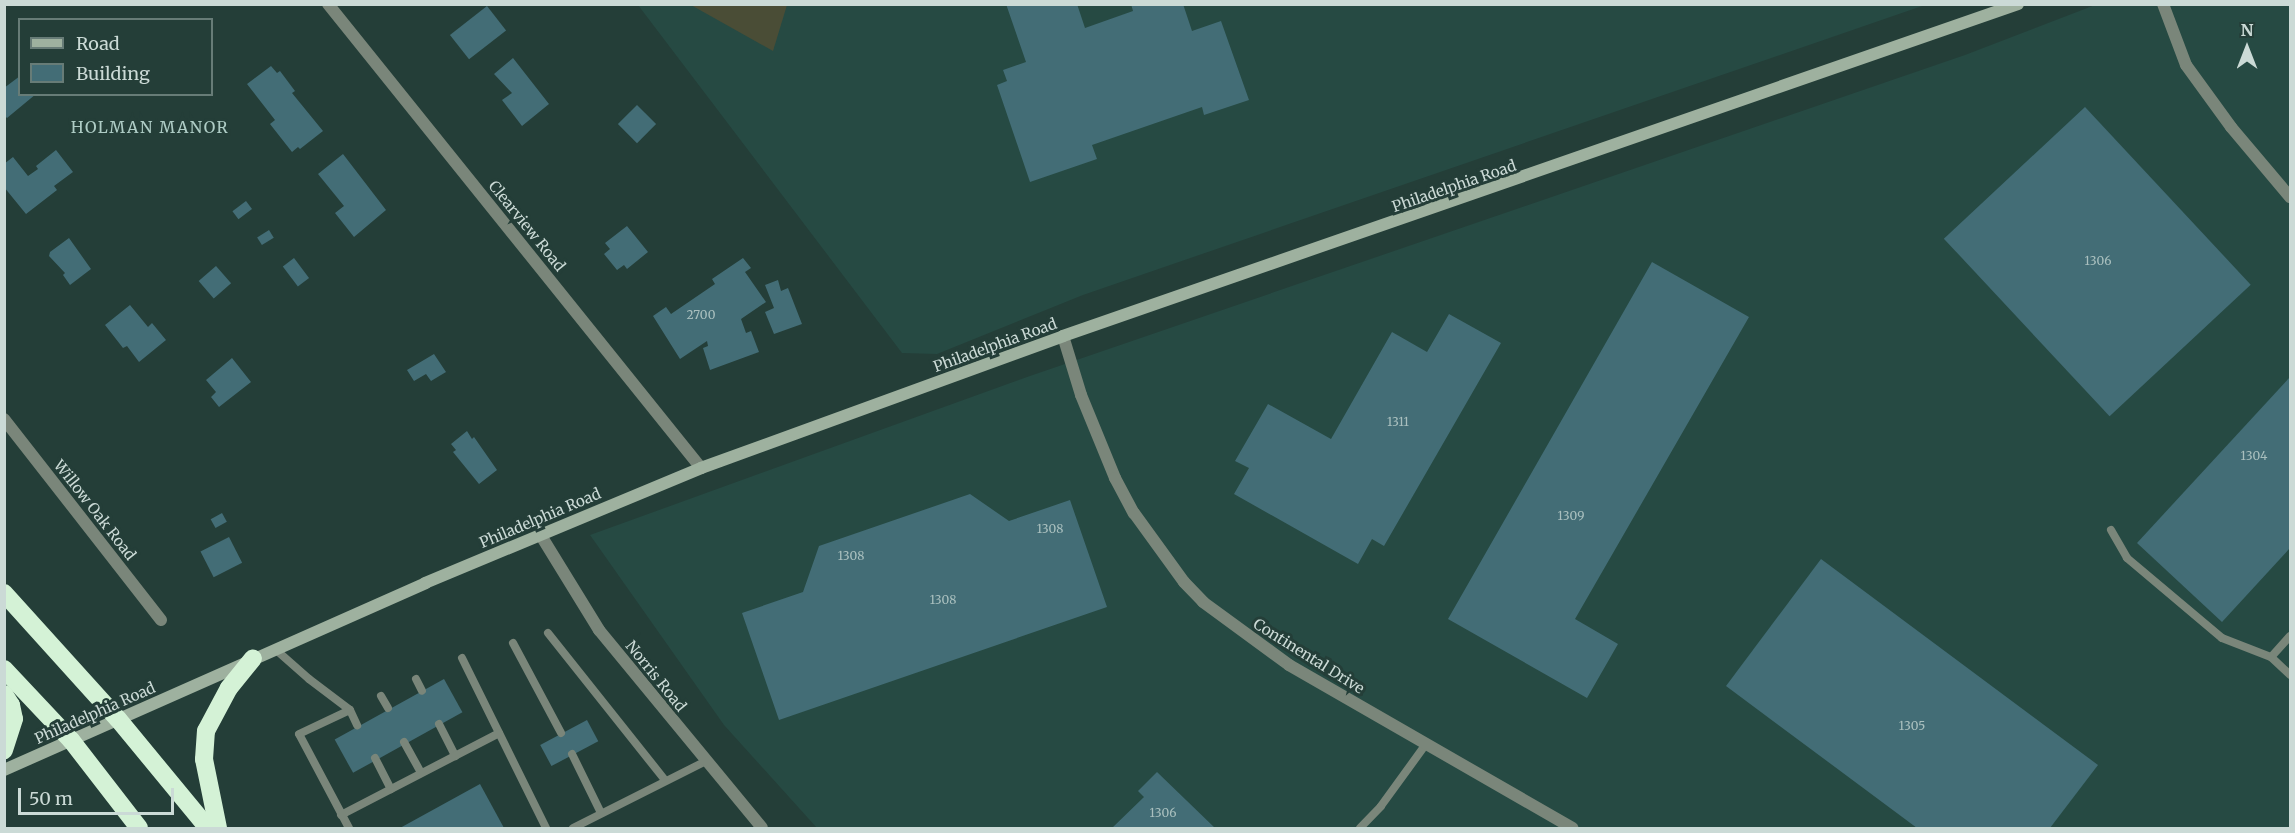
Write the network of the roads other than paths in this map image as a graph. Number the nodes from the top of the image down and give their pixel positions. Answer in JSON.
{"nodes":[{"id":1,"x":328,"y":4,"type":"edge"},
{"id":2,"x":2018,"y":4,"type":"edge"},
{"id":3,"x":2163,"y":4,"type":"edge"},
{"id":4,"x":2290,"y":197,"type":"edge"},
{"id":5,"x":1063,"y":336,"type":"junction"},
{"id":6,"x":4,"y":419,"type":"edge"},
{"id":7,"x":701,"y":468,"type":"junction"},
{"id":8,"x":2111,"y":530,"type":"dead end"},
{"id":9,"x":540,"y":534,"type":"junction"},
{"id":10,"x":4,"y":593,"type":"edge"},
{"id":11,"x":161,"y":620,"type":"dead end"},
{"id":12,"x":548,"y":633,"type":"dead end"},
{"id":13,"x":2290,"y":636,"type":"edge"},
{"id":14,"x":513,"y":643,"type":"dead end"},
{"id":15,"x":276,"y":649,"type":"junction"},
{"id":16,"x":2271,"y":657,"type":"junction"},
{"id":17,"x":253,"y":658,"type":"junction"},
{"id":18,"x":462,"y":658,"type":"dead end"},
{"id":19,"x":4,"y":669,"type":"edge"},
{"id":20,"x":2290,"y":675,"type":"edge"},
{"id":21,"x":416,"y":679,"type":"dead end"},
{"id":22,"x":422,"y":691,"type":"dead end"},
{"id":23,"x":4,"y":694,"type":"edge"},
{"id":24,"x":381,"y":696,"type":"dead end"},
{"id":25,"x":388,"y":708,"type":"dead end"},
{"id":26,"x":350,"y":710,"type":"junction"},
{"id":27,"x":118,"y":719,"type":"junction"},
{"id":28,"x":439,"y":724,"type":"dead end"},
{"id":29,"x":357,"y":725,"type":"dead end"},
{"id":30,"x":499,"y":733,"type":"junction"},
{"id":31,"x":561,"y":733,"type":"dead end"},
{"id":32,"x":71,"y":740,"type":"junction"},
{"id":33,"x":404,"y":742,"type":"dead end"},
{"id":34,"x":1426,"y":744,"type":"junction"},
{"id":35,"x":4,"y":750,"type":"edge"},
{"id":36,"x":572,"y":754,"type":"dead end"},
{"id":37,"x":455,"y":756,"type":"junction"},
{"id":38,"x":375,"y":758,"type":"dead end"},
{"id":39,"x":706,"y":761,"type":"junction"},
{"id":40,"x":4,"y":770,"type":"edge"},
{"id":41,"x":421,"y":773,"type":"junction"},
{"id":42,"x":665,"y":780,"type":"junction"},
{"id":43,"x":391,"y":789,"type":"junction"},
{"id":44,"x":602,"y":813,"type":"junction"},
{"id":45,"x":341,"y":815,"type":"junction"},
{"id":46,"x":139,"y":828,"type":"edge"},
{"id":47,"x":208,"y":828,"type":"edge"},
{"id":48,"x":218,"y":828,"type":"edge"},
{"id":49,"x":349,"y":828,"type":"edge"},
{"id":50,"x":546,"y":828,"type":"edge"},
{"id":51,"x":573,"y":828,"type":"edge"},
{"id":52,"x":762,"y":828,"type":"edge"},
{"id":53,"x":1360,"y":828,"type":"edge"},
{"id":54,"x":1573,"y":828,"type":"edge"}],
"edges":[{"from":1,"to":7,"type":"street","name":"Clearview Road"},
{"from":2,"to":5,"type":"main road","name":"Philadelphia Road"},
{"from":3,"to":4,"type":"street"},
{"from":5,"to":7,"type":"main road","name":"Philadelphia Road"},
{"from":5,"to":34,"type":"street","name":"Continental Drive"},
{"from":6,"to":11,"type":"street","name":"Willow Oak Road"},
{"from":7,"to":9,"type":"main road","name":"Philadelphia Road"},
{"from":8,"to":16,"type":"lane"},
{"from":9,"to":15,"type":"main road","name":"Philadelphia Road"},
{"from":9,"to":39,"type":"street","name":"Norris Road"},
{"from":10,"to":27,"type":"highway"},
{"from":12,"to":42,"type":"lane"},
{"from":13,"to":16,"type":"lane"},
{"from":14,"to":31,"type":"lane"},
{"from":15,"to":17,"type":"main road","name":"Philadelphia Road"},
{"from":15,"to":26,"type":"lane"},
{"from":16,"to":20,"type":"lane"},
{"from":17,"to":27,"type":"main road","name":"Philadelphia Road"},
{"from":17,"to":48,"type":"highway"},
{"from":18,"to":30,"type":"lane"},
{"from":19,"to":32,"type":"highway"},
{"from":21,"to":22,"type":"lane"},
{"from":23,"to":35,"type":"highway"},
{"from":24,"to":25,"type":"lane"},
{"from":26,"to":29,"type":"lane"},
{"from":26,"to":45,"type":"lane"},
{"from":27,"to":32,"type":"main road","name":"Philadelphia Road"},
{"from":27,"to":47,"type":"highway"},
{"from":28,"to":37,"type":"lane"},
{"from":30,"to":37,"type":"lane"},
{"from":30,"to":50,"type":"lane"},
{"from":32,"to":40,"type":"main road","name":"Philadelphia Road"},
{"from":32,"to":46,"type":"highway"},
{"from":33,"to":41,"type":"lane"},
{"from":34,"to":53,"type":"lane"},
{"from":34,"to":54,"type":"street","name":"Continental Drive"},
{"from":36,"to":44,"type":"lane"},
{"from":37,"to":41,"type":"lane"},
{"from":38,"to":43,"type":"lane"},
{"from":39,"to":42,"type":"lane"},
{"from":39,"to":52,"type":"street","name":"Norris Road"},
{"from":41,"to":43,"type":"lane"},
{"from":42,"to":44,"type":"lane"},
{"from":43,"to":45,"type":"lane"},
{"from":44,"to":51,"type":"lane"},
{"from":45,"to":49,"type":"lane"}]}
